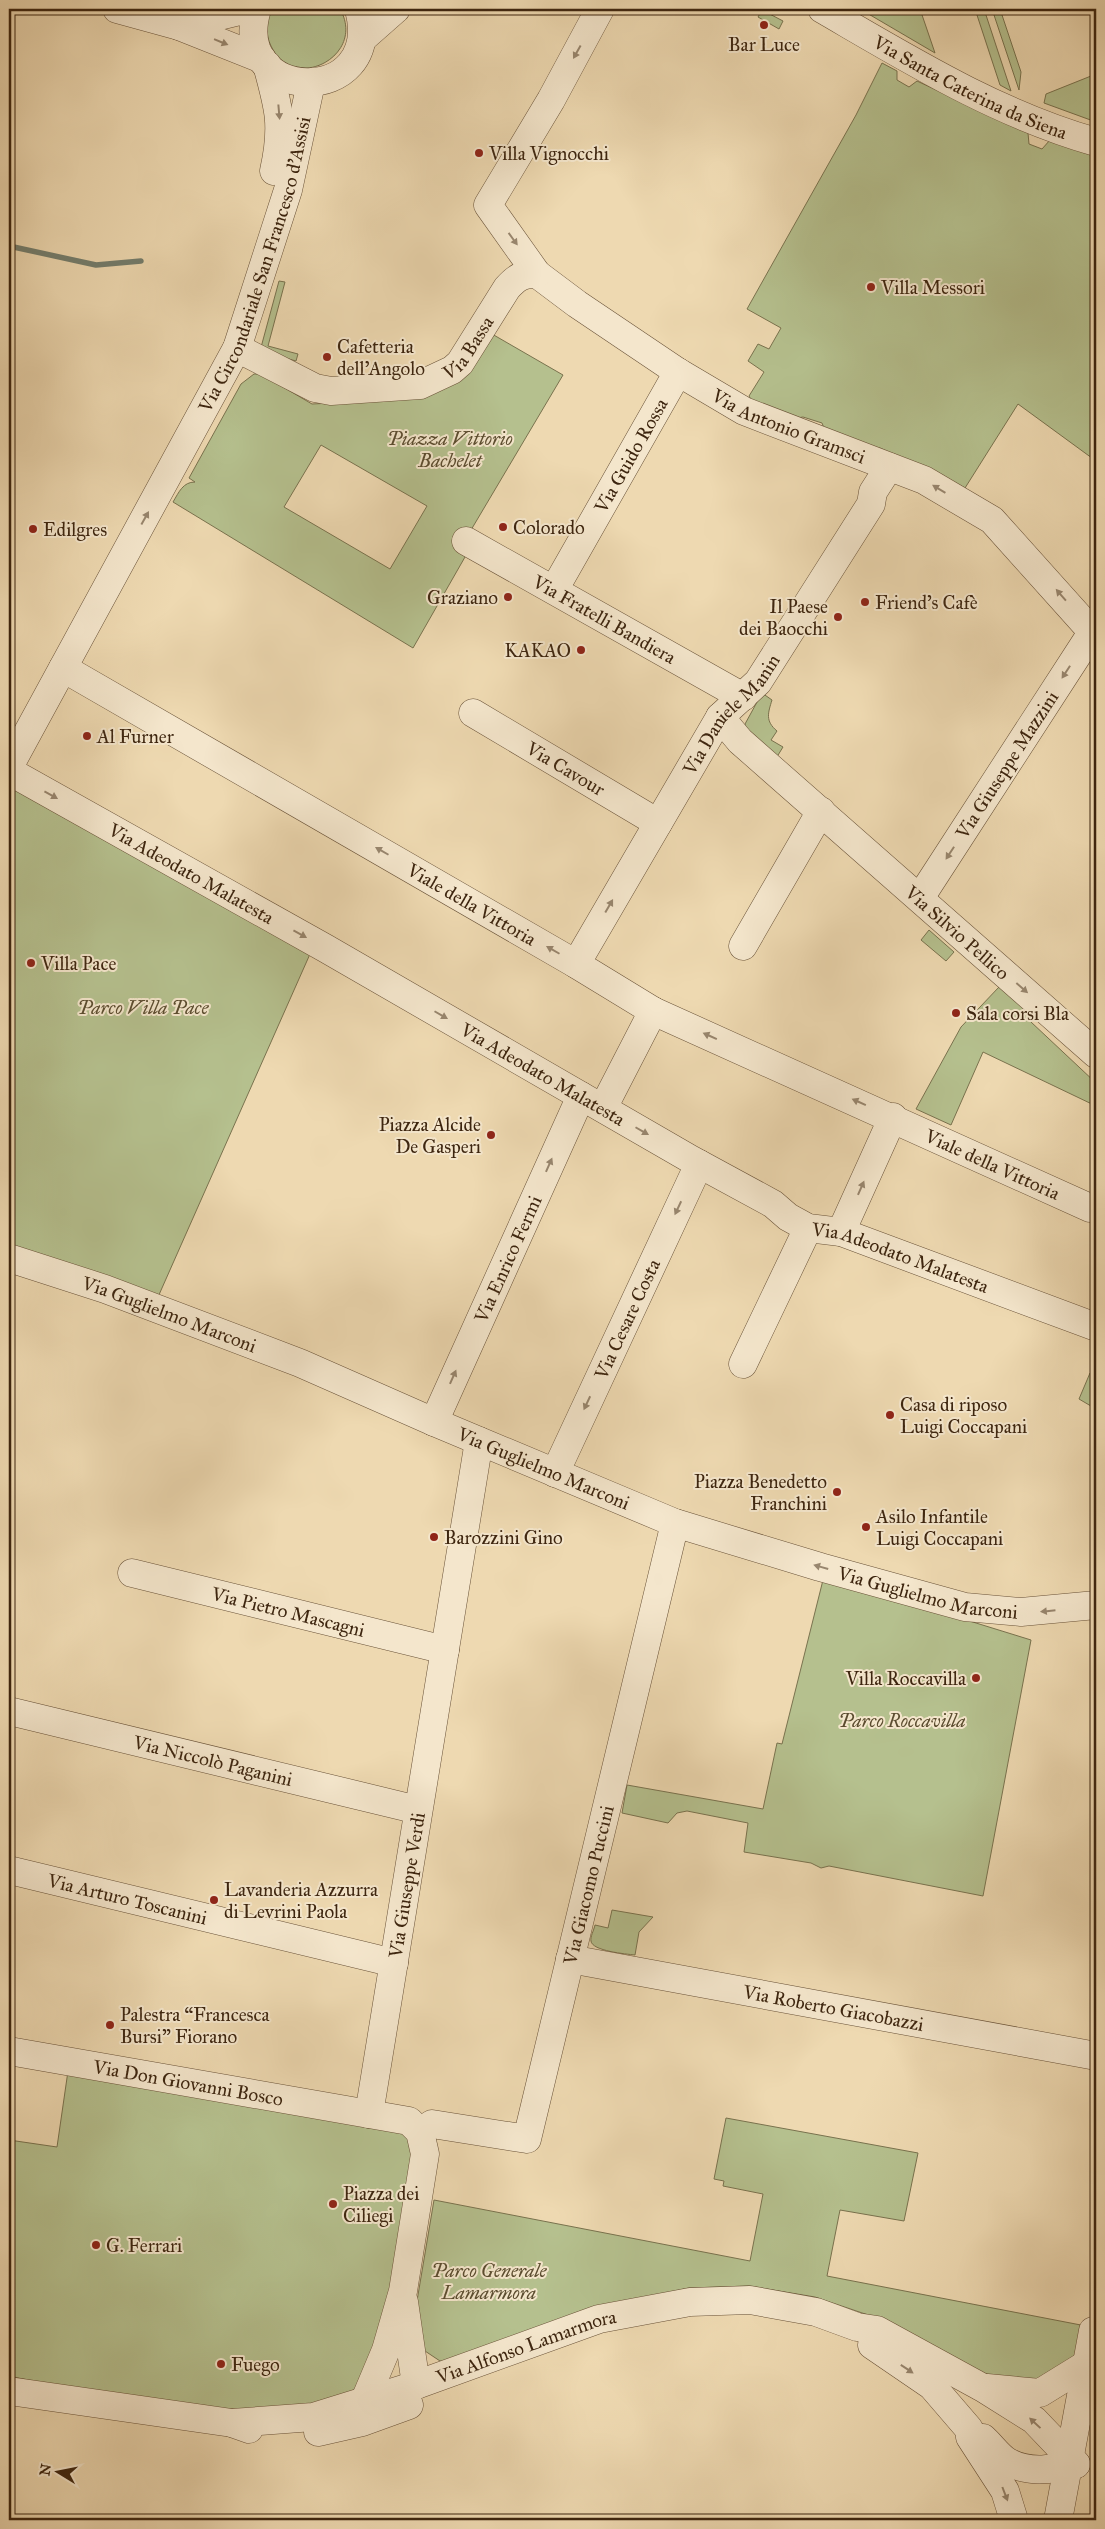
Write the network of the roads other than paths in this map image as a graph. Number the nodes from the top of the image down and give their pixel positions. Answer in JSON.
{"nodes":[{"id":1,"x":117,"y":9,"type":"edge"},
{"id":2,"x":248,"y":9,"type":"edge"},
{"id":3,"x":257,"y":9,"type":"edge"},
{"id":4,"x":359,"y":9,"type":"edge"},
{"id":5,"x":396,"y":9,"type":"edge"},
{"id":6,"x":600,"y":9,"type":"edge"},
{"id":7,"x":822,"y":9,"type":"edge"},
{"id":8,"x":179,"y":26,"type":"junction"},
{"id":9,"x":362,"y":39,"type":"junction"},
{"id":10,"x":264,"y":62,"type":"junction"},
{"id":11,"x":311,"y":84,"type":"junction"},
{"id":12,"x":1096,"y":142,"type":"edge"},
{"id":13,"x":537,"y":274,"type":"junction"},
{"id":14,"x":237,"y":348,"type":"junction"},
{"id":15,"x":678,"y":372,"type":"junction"},
{"id":16,"x":889,"y":467,"type":"junction"},
{"id":17,"x":466,"y":541,"type":"dead end"},
{"id":18,"x":554,"y":590,"type":"junction"},
{"id":19,"x":1094,"y":634,"type":"edge"},
{"id":20,"x":63,"y":668,"type":"junction"},
{"id":21,"x":743,"y":697,"type":"junction"},
{"id":22,"x":473,"y":713,"type":"dead end"},
{"id":23,"x":720,"y":717,"type":"junction"},
{"id":24,"x":9,"y":736,"type":"edge"},
{"id":25,"x":9,"y":767,"type":"edge"},
{"id":26,"x":9,"y":771,"type":"edge"},
{"id":27,"x":821,"y":811,"type":"junction"},
{"id":28,"x":658,"y":823,"type":"junction"},
{"id":29,"x":920,"y":898,"type":"junction"},
{"id":30,"x":743,"y":946,"type":"dead end"},
{"id":31,"x":576,"y":964,"type":"junction"},
{"id":32,"x":653,"y":1011,"type":"junction"},
{"id":33,"x":1096,"y":1054,"type":"edge"},
{"id":34,"x":592,"y":1102,"type":"junction"},
{"id":35,"x":893,"y":1117,"type":"junction"},
{"id":36,"x":698,"y":1164,"type":"junction"},
{"id":37,"x":1095,"y":1208,"type":"edge"},
{"id":38,"x":808,"y":1228,"type":"junction"},
{"id":39,"x":841,"y":1232,"type":"junction"},
{"id":40,"x":9,"y":1258,"type":"edge"},
{"id":41,"x":1096,"y":1327,"type":"edge"},
{"id":42,"x":743,"y":1364,"type":"dead end"},
{"id":43,"x":434,"y":1422,"type":"junction"},
{"id":44,"x":479,"y":1441,"type":"junction"},
{"id":45,"x":555,"y":1473,"type":"junction"},
{"id":46,"x":675,"y":1523,"type":"junction"},
{"id":47,"x":132,"y":1573,"type":"dead end"},
{"id":48,"x":1096,"y":1604,"type":"edge"},
{"id":49,"x":445,"y":1650,"type":"junction"},
{"id":50,"x":9,"y":1711,"type":"edge"},
{"id":51,"x":418,"y":1810,"type":"junction"},
{"id":52,"x":9,"y":1870,"type":"edge"},
{"id":53,"x":570,"y":1959,"type":"junction"},
{"id":54,"x":394,"y":1963,"type":"junction"},
{"id":55,"x":9,"y":2051,"type":"edge"},
{"id":56,"x":1096,"y":2056,"type":"edge"},
{"id":57,"x":369,"y":2114,"type":"junction"},
{"id":58,"x":420,"y":2132,"type":"junction"},
{"id":59,"x":403,"y":2291,"type":"junction"},
{"id":60,"x":638,"y":2312,"type":"junction"},
{"id":61,"x":857,"y":2327,"type":"junction"},
{"id":62,"x":1096,"y":2330,"type":"edge"},
{"id":63,"x":386,"y":2350,"type":"junction"},
{"id":64,"x":506,"y":2370,"type":"junction"},
{"id":65,"x":1092,"y":2377,"type":"edge"},
{"id":66,"x":982,"y":2388,"type":"junction"},
{"id":67,"x":9,"y":2391,"type":"edge"},
{"id":68,"x":408,"y":2391,"type":"junction"},
{"id":69,"x":365,"y":2400,"type":"junction"},
{"id":70,"x":232,"y":2424,"type":"junction"},
{"id":71,"x":969,"y":2429,"type":"junction"},
{"id":72,"x":330,"y":2430,"type":"junction"},
{"id":73,"x":1090,"y":2430,"type":"junction"},
{"id":74,"x":1071,"y":2463,"type":"junction"},
{"id":75,"x":1014,"y":2520,"type":"edge"},
{"id":76,"x":1058,"y":2520,"type":"edge"},
{"id":77,"x":1069,"y":2520,"type":"edge"},
{"id":78,"x":1077,"y":2520,"type":"edge"}],
"edges":[{"from":1,"to":8,"type":"street"},
{"from":2,"to":8,"type":"street"},
{"from":3,"to":10,"type":"street","name":"Via Circondariale San Francesco d'Assisi"},
{"from":4,"to":9,"type":"street"},
{"from":5,"to":9,"type":"street"},
{"from":6,"to":13,"type":"street","name":"Via Antonio Gramsci","one_way":true},
{"from":7,"to":12,"type":"street","name":"Via Santa Caterina da Siena"},
{"from":8,"to":10,"type":"street","one_way":true},
{"from":9,"to":11,"type":"street"},
{"from":10,"to":11,"type":"street"},
{"from":10,"to":24,"type":"street","name":"Via Circondariale San Francesco d'Assisi","one_way":true},
{"from":11,"to":14,"type":"street","name":"Via Circondariale San Francesco d'Assisi"},
{"from":13,"to":14,"type":"street","name":"Via Bassa"},
{"from":13,"to":15,"type":"street","name":"Via Antonio Gramsci"},
{"from":20,"to":14,"type":"street","name":"Via Circondariale San Francesco d'Assisi","one_way":true},
{"from":15,"to":16,"type":"street","name":"Via Antonio Gramsci"},
{"from":15,"to":18,"type":"street","name":"Via Guido Rossa"},
{"from":19,"to":16,"type":"street","name":"Via Antonio Gramsci","one_way":true},
{"from":16,"to":21,"type":"street","name":"Via Daniele Manin"},
{"from":17,"to":18,"type":"street","name":"Via Fratelli Bandiera"},
{"from":18,"to":21,"type":"street","name":"Via Fratelli Bandiera"},
{"from":19,"to":29,"type":"street","name":"Via Giuseppe Mazzini","one_way":true},
{"from":20,"to":25,"type":"street"},
{"from":31,"to":20,"type":"street","name":"Viale della Vittoria","one_way":true},
{"from":21,"to":23,"type":"street","name":"Via Daniele Manin"},
{"from":22,"to":28,"type":"street","name":"Via Cavour"},
{"from":23,"to":27,"type":"street","name":"Via Silvio Pellico"},
{"from":23,"to":28,"type":"street","name":"Via Daniele Manin"},
{"from":26,"to":34,"type":"street","name":"Via Adeodato Malatesta","one_way":true},
{"from":27,"to":29,"type":"street","name":"Via Silvio Pellico"},
{"from":27,"to":30,"type":"street"},
{"from":31,"to":28,"type":"street","name":"Via Daniele Manin","one_way":true},
{"from":29,"to":33,"type":"street","name":"Via Silvio Pellico","one_way":true},
{"from":31,"to":32,"type":"street","name":"Viale della Vittoria"},
{"from":32,"to":34,"type":"street","name":"Via Enrico Fermi"},
{"from":35,"to":32,"type":"street","name":"Viale della Vittoria","one_way":true},
{"from":34,"to":36,"type":"street","name":"Via Adeodato Malatesta","one_way":true},
{"from":43,"to":34,"type":"street","name":"Via Enrico Fermi","one_way":true},
{"from":35,"to":37,"type":"street","name":"Viale della Vittoria"},
{"from":39,"to":35,"type":"street","one_way":true},
{"from":36,"to":38,"type":"street","name":"Via Adeodato Malatesta"},
{"from":36,"to":45,"type":"street","name":"Via Cesare Costa","one_way":true},
{"from":38,"to":39,"type":"street","name":"Via Adeodato Malatesta"},
{"from":38,"to":42,"type":"street"},
{"from":39,"to":41,"type":"street","name":"Via Adeodato Malatesta"},
{"from":40,"to":43,"type":"street","name":"Via Guglielmo Marconi"},
{"from":43,"to":44,"type":"street","name":"Via Guglielmo Marconi"},
{"from":44,"to":45,"type":"street","name":"Via Guglielmo Marconi"},
{"from":44,"to":49,"type":"street","name":"Via Giuseppe Verdi"},
{"from":45,"to":46,"type":"street","name":"Via Guglielmo Marconi"},
{"from":48,"to":46,"type":"street","name":"Via Guglielmo Marconi","one_way":true},
{"from":46,"to":53,"type":"street","name":"Via Giacomo Puccini"},
{"from":47,"to":49,"type":"street","name":"Via Pietro Mascagni"},
{"from":49,"to":51,"type":"street","name":"Via Giuseppe Verdi"},
{"from":50,"to":51,"type":"street","name":"Via Niccolò Paganini"},
{"from":51,"to":54,"type":"street","name":"Via Giuseppe Verdi"},
{"from":52,"to":54,"type":"street","name":"Via Arturo Toscanini"},
{"from":53,"to":56,"type":"street","name":"Via Roberto Giacobazzi"},
{"from":53,"to":58,"type":"street","name":"Via Giacomo Puccini"},
{"from":54,"to":57,"type":"street","name":"Via Giuseppe Verdi"},
{"from":55,"to":57,"type":"street","name":"Via Don Giovanni Bosco"},
{"from":57,"to":58,"type":"street"},
{"from":58,"to":59,"type":"street"},
{"from":59,"to":63,"type":"street"},
{"from":59,"to":68,"type":"street"},
{"from":60,"to":61,"type":"street","name":"Via Alfonso Lamarmora"},
{"from":60,"to":64,"type":"street","name":"Via Alfonso Lamarmora"},
{"from":60,"to":68,"type":"street","name":"Via Alfonso Lamarmora"},
{"from":61,"to":66,"type":"street","name":"Via Alfonso Lamarmora"},
{"from":61,"to":71,"type":"street","one_way":true},
{"from":62,"to":65,"type":"street"},
{"from":63,"to":68,"type":"street"},
{"from":63,"to":69,"type":"street"},
{"from":64,"to":68,"type":"street","name":"Via Alfonso Lamarmora"},
{"from":64,"to":72,"type":"street","name":"Via Alfonso Lamarmora"},
{"from":65,"to":66,"type":"street"},
{"from":65,"to":73,"type":"street"},
{"from":65,"to":74,"type":"street"},
{"from":74,"to":66,"type":"street","name":"Via Alfonso Lamarmora","one_way":true},
{"from":67,"to":70,"type":"street","name":"Via Alfonso Lamarmora"},
{"from":68,"to":69,"type":"street","name":"Via Alfonso Lamarmora"},
{"from":68,"to":72,"type":"street","name":"Via Alfonso Lamarmora"},
{"from":69,"to":70,"type":"street","name":"Via Alfonso Lamarmora"},
{"from":70,"to":72,"type":"street","name":"Via Alfonso Lamarmora"},
{"from":71,"to":74,"type":"street"},
{"from":71,"to":75,"type":"street","one_way":true},
{"from":73,"to":74,"type":"street"},
{"from":73,"to":78,"type":"street"},
{"from":74,"to":76,"type":"street"},
{"from":74,"to":77,"type":"street"}]}
